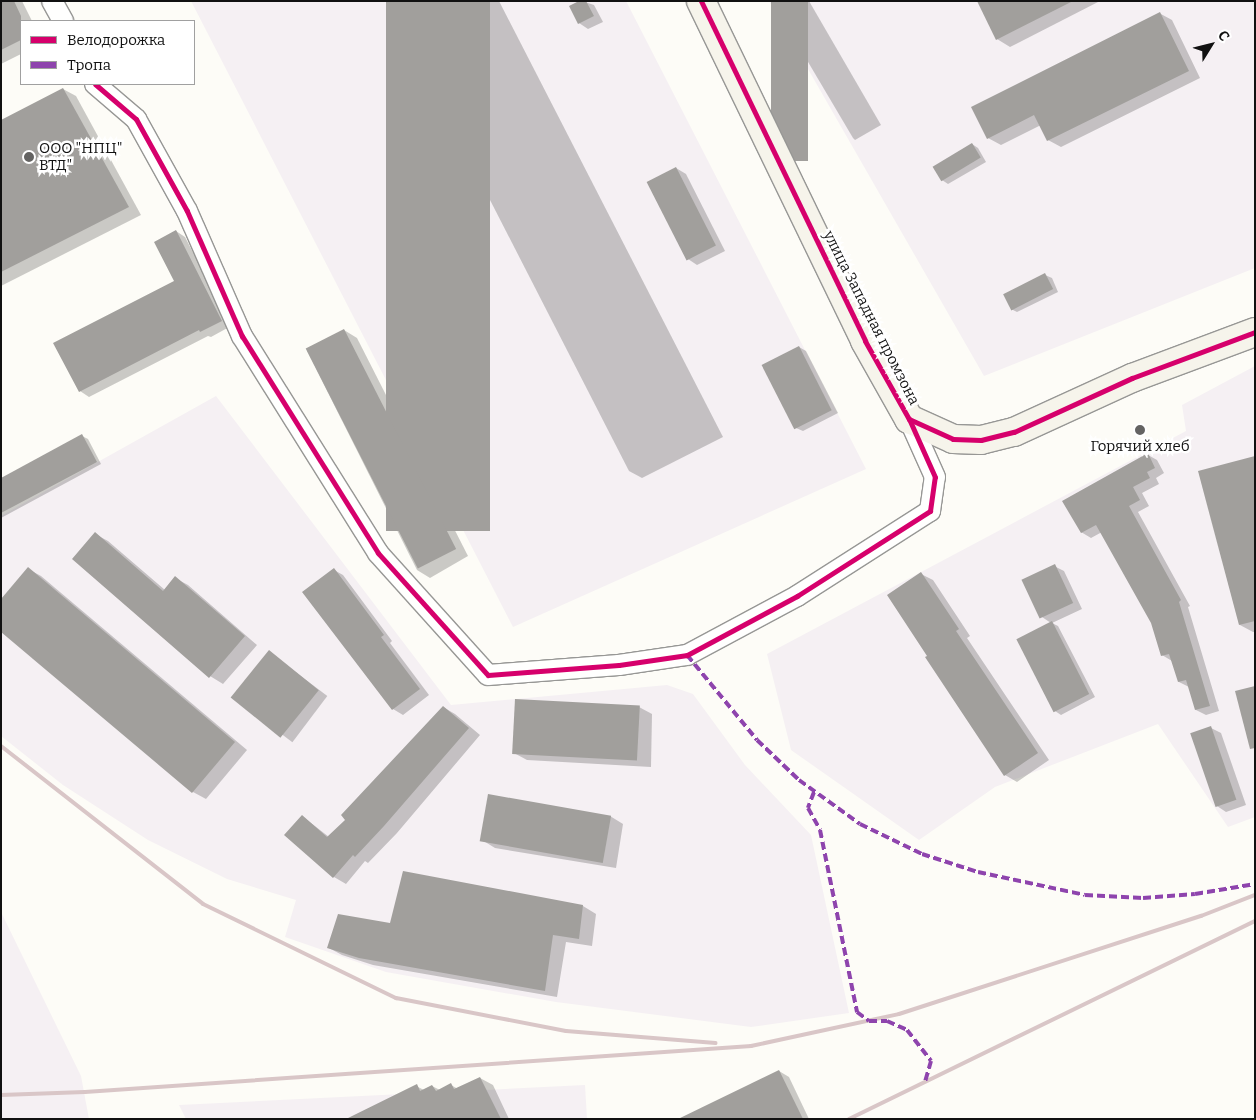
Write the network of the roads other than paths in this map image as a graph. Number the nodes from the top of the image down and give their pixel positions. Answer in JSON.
{"nodes":[{"id":1,"x":52,"y":1,"type":"edge"},
{"id":2,"x":701,"y":1,"type":"edge"},
{"id":3,"x":62,"y":20,"type":"edge"},
{"id":4,"x":97,"y":85,"type":"edge"},
{"id":5,"x":1255,"y":332,"type":"edge"},
{"id":6,"x":908,"y":419,"type":"junction"}],
"edges":[{"from":1,"to":3,"type":"street"},
{"from":2,"to":6,"type":"street","name":"улица Западная промзона"},
{"from":4,"to":6,"type":"street"},
{"from":5,"to":6,"type":"street","name":"улица Западная промзона"}]}
